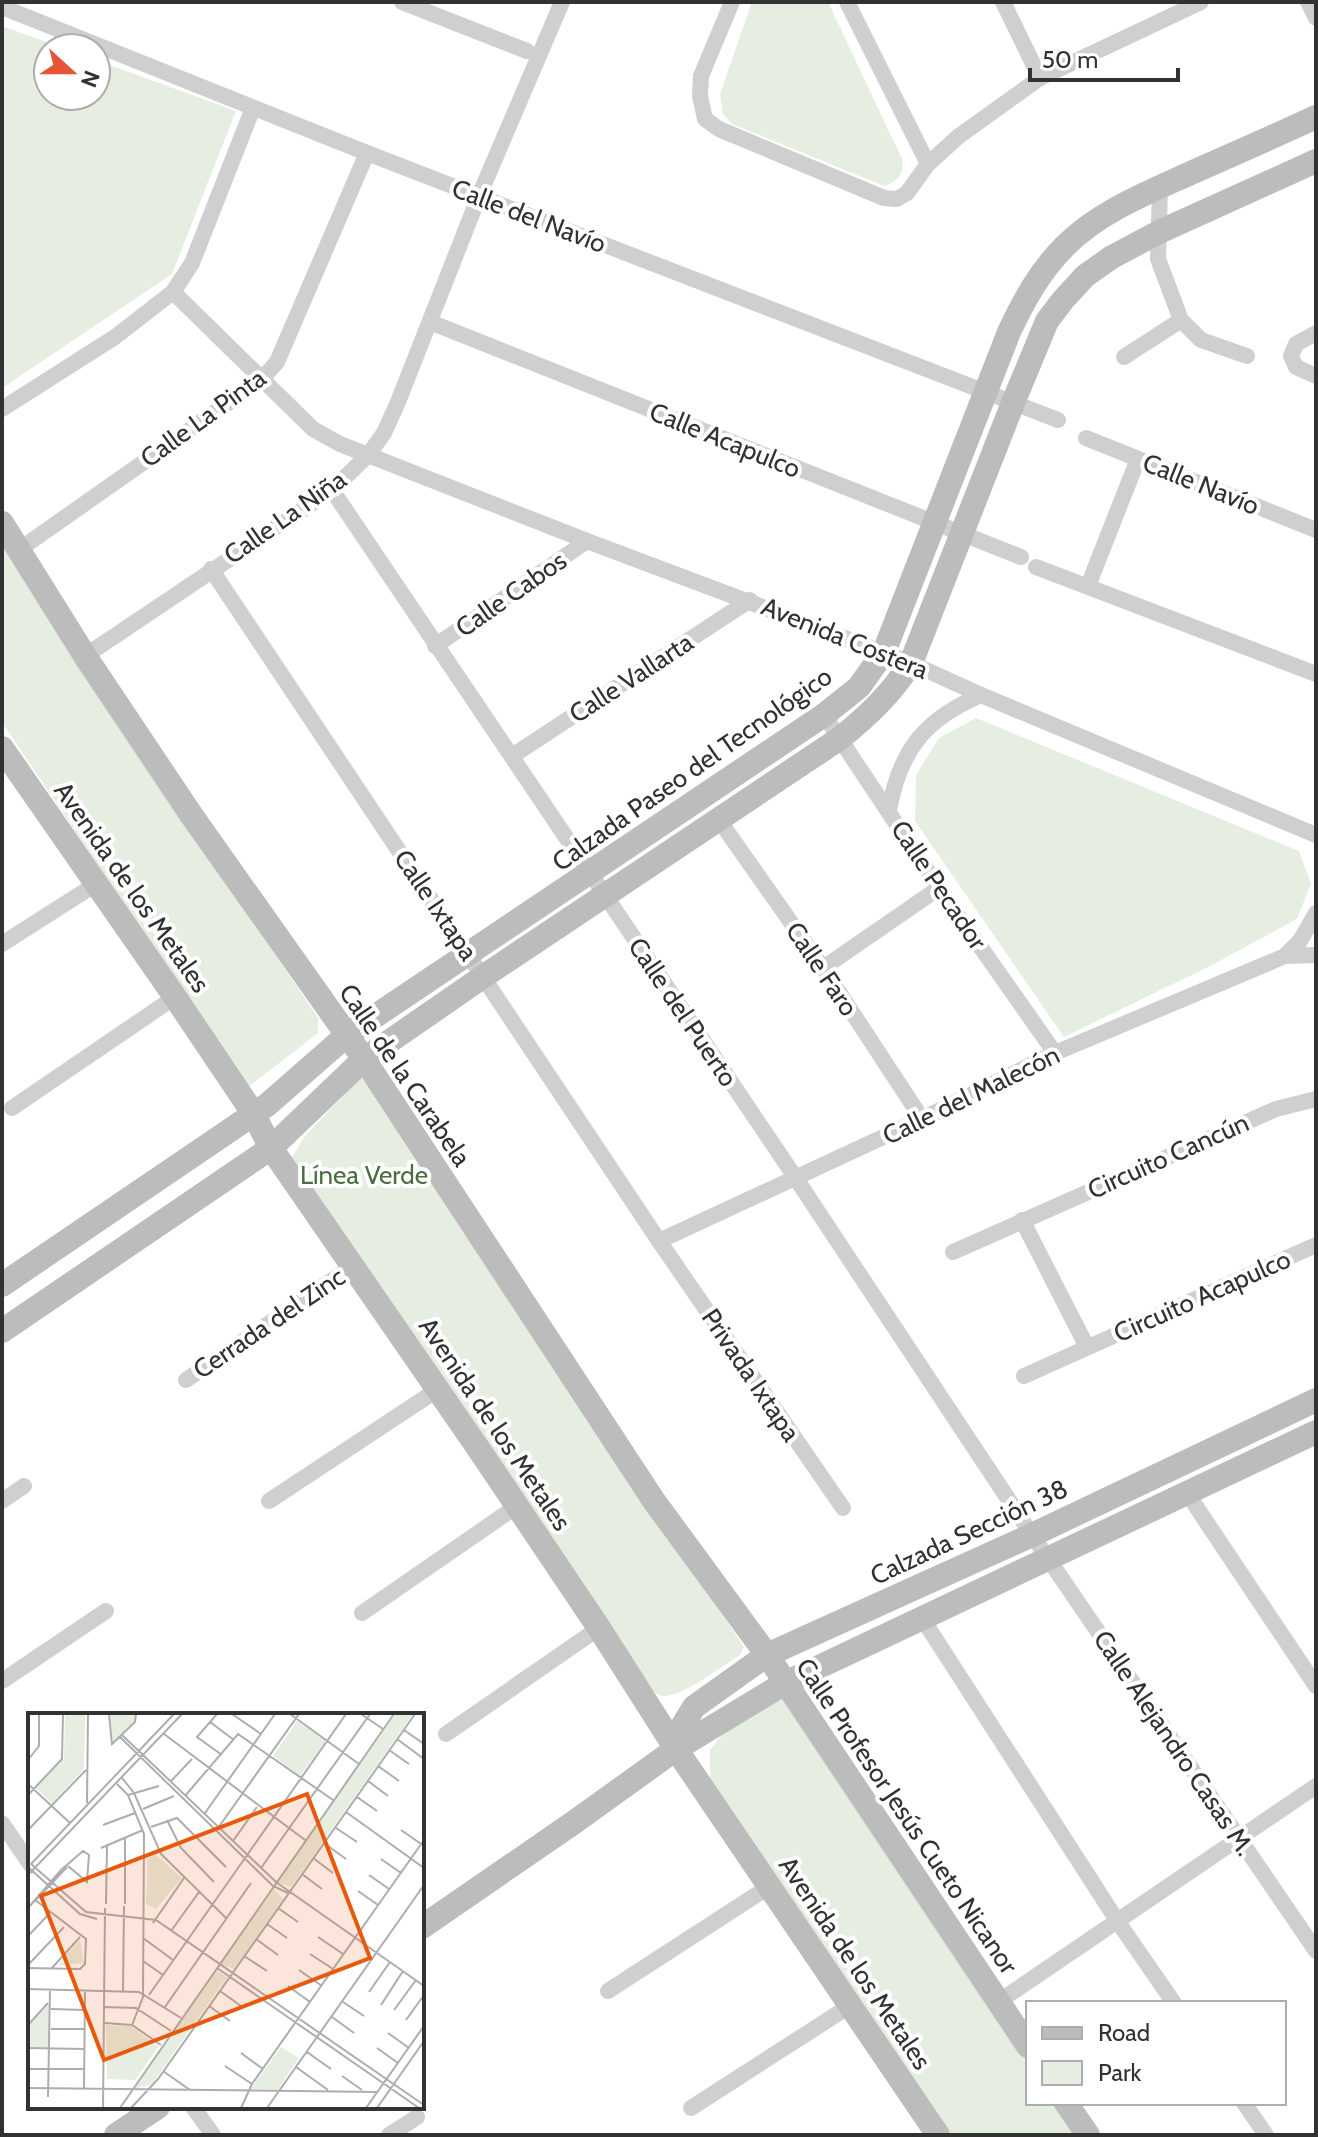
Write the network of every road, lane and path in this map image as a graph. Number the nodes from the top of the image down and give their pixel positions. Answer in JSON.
{"nodes":[{"id":1,"x":404,"y":2,"type":"edge"},
{"id":2,"x":562,"y":2,"type":"edge"},
{"id":3,"x":732,"y":2,"type":"edge"},
{"id":4,"x":847,"y":2,"type":"edge"},
{"id":5,"x":1003,"y":2,"type":"edge"},
{"id":6,"x":1201,"y":2,"type":"edge"},
{"id":7,"x":1308,"y":2,"type":"edge"},
{"id":8,"x":2,"y":7,"type":"edge"},
{"id":9,"x":1170,"y":9,"type":"edge"},
{"id":10,"x":1316,"y":18,"type":"edge"},
{"id":11,"x":527,"y":51,"type":"dead end"},
{"id":12,"x":1040,"y":78,"type":"junction"},
{"id":13,"x":253,"y":108,"type":"junction"},
{"id":14,"x":1316,"y":117,"type":"edge"},
{"id":15,"x":367,"y":153,"type":"junction"},
{"id":16,"x":1316,"y":161,"type":"edge"},
{"id":17,"x":928,"y":164,"type":"junction"},
{"id":18,"x":1160,"y":187,"type":"junction"},
{"id":19,"x":479,"y":196,"type":"junction"},
{"id":20,"x":1159,"y":232,"type":"junction"},
{"id":21,"x":173,"y":292,"type":"junction"},
{"id":22,"x":1181,"y":320,"type":"junction"},
{"id":23,"x":430,"y":322,"type":"junction"},
{"id":24,"x":1316,"y":333,"type":"edge"},
{"id":25,"x":1247,"y":356,"type":"dead end"},
{"id":26,"x":1124,"y":357,"type":"dead end"},
{"id":27,"x":1316,"y":376,"type":"edge"},
{"id":28,"x":262,"y":379,"type":"junction"},
{"id":29,"x":985,"y":392,"type":"junction"},
{"id":30,"x":1013,"y":403,"type":"junction"},
{"id":31,"x":2,"y":409,"type":"edge"},
{"id":32,"x":1058,"y":420,"type":"dead end"},
{"id":33,"x":1086,"y":438,"type":"dead end"},
{"id":34,"x":368,"y":455,"type":"junction"},
{"id":35,"x":1138,"y":459,"type":"junction"},
{"id":36,"x":332,"y":490,"type":"junction"},
{"id":37,"x":2,"y":523,"type":"edge"},
{"id":38,"x":936,"y":524,"type":"junction"},
{"id":39,"x":1316,"y":530,"type":"edge"},
{"id":40,"x":962,"y":534,"type":"junction"},
{"id":41,"x":587,"y":541,"type":"junction"},
{"id":42,"x":20,"y":549,"type":"junction"},
{"id":43,"x":1021,"y":557,"type":"dead end"},
{"id":44,"x":1036,"y":567,"type":"dead end"},
{"id":45,"x":211,"y":569,"type":"junction"},
{"id":46,"x":1088,"y":586,"type":"junction"},
{"id":47,"x":750,"y":600,"type":"junction"},
{"id":48,"x":435,"y":646,"type":"junction"},
{"id":49,"x":884,"y":652,"type":"junction"},
{"id":50,"x":85,"y":656,"type":"junction"},
{"id":51,"x":911,"y":663,"type":"junction"},
{"id":52,"x":1316,"y":674,"type":"edge"},
{"id":53,"x":981,"y":695,"type":"junction"},
{"id":54,"x":824,"y":715,"type":"junction"},
{"id":55,"x":839,"y":739,"type":"junction"},
{"id":56,"x":512,"y":756,"type":"junction"},
{"id":57,"x":5,"y":758,"type":"edge"},
{"id":58,"x":889,"y":810,"type":"junction"},
{"id":59,"x":719,"y":820,"type":"junction"},
{"id":60,"x":1316,"y":835,"type":"edge"},
{"id":61,"x":589,"y":874,"type":"junction"},
{"id":62,"x":96,"y":884,"type":"junction"},
{"id":63,"x":939,"y":888,"type":"junction"},
{"id":64,"x":604,"y":896,"type":"junction"},
{"id":65,"x":1316,"y":913,"type":"edge"},
{"id":66,"x":2,"y":944,"type":"edge"},
{"id":67,"x":469,"y":954,"type":"junction"},
{"id":68,"x":1316,"y":955,"type":"edge"},
{"id":69,"x":1285,"y":956,"type":"junction"},
{"id":70,"x":823,"y":968,"type":"junction"},
{"id":71,"x":484,"y":976,"type":"junction"},
{"id":72,"x":175,"y":997,"type":"junction"},
{"id":73,"x":347,"y":1035,"type":"junction"},
{"id":74,"x":1055,"y":1053,"type":"junction"},
{"id":75,"x":364,"y":1059,"type":"junction"},
{"id":76,"x":1316,"y":1099,"type":"edge"},
{"id":77,"x":12,"y":1108,"type":"dead end"},
{"id":78,"x":253,"y":1113,"type":"junction"},
{"id":79,"x":922,"y":1119,"type":"junction"},
{"id":80,"x":271,"y":1148,"type":"junction"},
{"id":81,"x":795,"y":1177,"type":"junction"},
{"id":82,"x":1022,"y":1220,"type":"junction"},
{"id":83,"x":659,"y":1241,"type":"junction"},
{"id":84,"x":1316,"y":1245,"type":"edge"},
{"id":85,"x":953,"y":1252,"type":"dead end"},
{"id":86,"x":353,"y":1266,"type":"junction"},
{"id":87,"x":2,"y":1285,"type":"edge"},
{"id":88,"x":23,"y":1317,"type":"junction"},
{"id":89,"x":2,"y":1331,"type":"edge"},
{"id":90,"x":1087,"y":1347,"type":"junction"},
{"id":91,"x":1024,"y":1376,"type":"dead end"},
{"id":92,"x":186,"y":1380,"type":"dead end"},
{"id":93,"x":437,"y":1390,"type":"junction"},
{"id":94,"x":1313,"y":1408,"type":"edge"},
{"id":95,"x":1316,"y":1432,"type":"edge"},
{"id":96,"x":24,"y":1486,"type":"dead end"},
{"id":97,"x":1187,"y":1493,"type":"junction"},
{"id":98,"x":2,"y":1501,"type":"edge"},
{"id":99,"x":269,"y":1501,"type":"dead end"},
{"id":100,"x":517,"y":1506,"type":"junction"},
{"id":101,"x":843,"y":1508,"type":"dead end"},
{"id":102,"x":1032,"y":1535,"type":"junction"},
{"id":103,"x":1049,"y":1558,"type":"junction"},
{"id":104,"x":106,"y":1611,"type":"dead end"},
{"id":105,"x":362,"y":1613,"type":"dead end"},
{"id":106,"x":922,"y":1618,"type":"junction"},
{"id":107,"x":599,"y":1628,"type":"junction"},
{"id":108,"x":767,"y":1655,"type":"junction"},
{"id":109,"x":2,"y":1681,"type":"edge"},
{"id":110,"x":785,"y":1683,"type":"junction"},
{"id":111,"x":1316,"y":1686,"type":"edge"},
{"id":112,"x":446,"y":1734,"type":"dead end"},
{"id":113,"x":676,"y":1749,"type":"junction"},
{"id":114,"x":1316,"y":1786,"type":"edge"},
{"id":115,"x":2,"y":1823,"type":"edge"},
{"id":116,"x":1239,"y":1839,"type":"junction"},
{"id":117,"x":24,"y":1844,"type":"edge"},
{"id":118,"x":770,"y":1886,"type":"junction"},
{"id":119,"x":1118,"y":1922,"type":"junction"},
{"id":120,"x":424,"y":1926,"type":"edge"},
{"id":121,"x":1316,"y":1951,"type":"edge"},
{"id":122,"x":608,"y":1991,"type":"dead end"},
{"id":123,"x":1173,"y":2001,"type":"edge"},
{"id":124,"x":998,"y":2002,"type":"junction"},
{"id":125,"x":851,"y":2005,"type":"junction"},
{"id":126,"x":1026,"y":2043,"type":"edge"},
{"id":127,"x":1067,"y":2105,"type":"edge"},
{"id":128,"x":1245,"y":2105,"type":"edge"},
{"id":129,"x":691,"y":2108,"type":"dead end"},
{"id":130,"x":155,"y":2109,"type":"edge"},
{"id":131,"x":194,"y":2109,"type":"edge"},
{"id":132,"x":417,"y":2117,"type":"dead end"},
{"id":133,"x":928,"y":2132,"type":"edge"},
{"id":134,"x":116,"y":2135,"type":"edge"},
{"id":135,"x":213,"y":2135,"type":"edge"},
{"id":136,"x":389,"y":2135,"type":"edge"},
{"id":137,"x":1088,"y":2135,"type":"edge"},
{"id":138,"x":1266,"y":2135,"type":"edge"}],
"edges":[{"from":1,"to":11,"type":"street"},
{"from":2,"to":19,"type":"street","name":"Calle La Niña"},
{"from":3,"to":17,"type":"street"},
{"from":4,"to":17,"type":"street"},
{"from":5,"to":12,"type":"street"},
{"from":6,"to":9,"type":"street"},
{"from":7,"to":10,"type":"street"},
{"from":8,"to":13,"type":"street","name":"Calle del Navío"},
{"from":9,"to":12,"type":"street"},
{"from":12,"to":17,"type":"street"},
{"from":13,"to":15,"type":"street","name":"Calle del Navío"},
{"from":13,"to":21,"type":"street"},
{"from":14,"to":18,"type":"street","name":"Calzada Paseo del Tecnológico"},
{"from":15,"to":19,"type":"street","name":"Calle del Navío"},
{"from":15,"to":28,"type":"street","name":"Calle La Pinta"},
{"from":16,"to":20,"type":"street","name":"Calzada Paseo del Tecnológico"},
{"from":18,"to":20,"type":"street"},
{"from":18,"to":29,"type":"street","name":"Calzada Paseo del Tecnológico"},
{"from":19,"to":23,"type":"street","name":"Calle La Niña"},
{"from":19,"to":29,"type":"street","name":"Calle del Navío"},
{"from":20,"to":22,"type":"street"},
{"from":20,"to":30,"type":"street","name":"Calzada Paseo del Tecnológico"},
{"from":21,"to":28,"type":"street"},
{"from":21,"to":31,"type":"street"},
{"from":22,"to":25,"type":"street"},
{"from":22,"to":26,"type":"street"},
{"from":23,"to":34,"type":"street","name":"Calle La Niña"},
{"from":23,"to":38,"type":"street","name":"Calle Acapulco"},
{"from":24,"to":27,"type":"street"},
{"from":28,"to":34,"type":"street"},
{"from":28,"to":42,"type":"street","name":"Calle La Pinta"},
{"from":29,"to":30,"type":"street","name":"Calle del Navío"},
{"from":29,"to":38,"type":"street","name":"Calzada Paseo del Tecnológico"},
{"from":30,"to":32,"type":"street","name":"Calle del Navío"},
{"from":30,"to":40,"type":"street","name":"Calzada Paseo del Tecnológico"},
{"from":33,"to":35,"type":"street","name":"Calle Navío"},
{"from":34,"to":36,"type":"street","name":"Calle La Niña"},
{"from":34,"to":41,"type":"street","name":"Avenida Costera"},
{"from":35,"to":39,"type":"street","name":"Calle Navío"},
{"from":35,"to":46,"type":"street"},
{"from":36,"to":45,"type":"street","name":"Calle La Niña"},
{"from":36,"to":48,"type":"street","name":"Calle del Puerto"},
{"from":37,"to":42,"type":"street","name":"Calle de la Carabela"},
{"from":38,"to":40,"type":"street","name":"Calle Acapulco"},
{"from":38,"to":49,"type":"street","name":"Calzada Paseo del Tecnológico"},
{"from":40,"to":43,"type":"street","name":"Calle Acapulco"},
{"from":40,"to":51,"type":"street","name":"Calzada Paseo del Tecnológico"},
{"from":41,"to":47,"type":"street","name":"Avenida Costera"},
{"from":41,"to":48,"type":"street","name":"Calle Cabos"},
{"from":42,"to":50,"type":"street","name":"Calle de la Carabela"},
{"from":44,"to":46,"type":"street"},
{"from":45,"to":50,"type":"street","name":"Calle La Niña"},
{"from":45,"to":67,"type":"street","name":"Calle Ixtapa"},
{"from":46,"to":52,"type":"street"},
{"from":47,"to":49,"type":"street","name":"Avenida Costera"},
{"from":47,"to":56,"type":"street","name":"Calle Vallarta"},
{"from":48,"to":56,"type":"street","name":"Calle del Puerto"},
{"from":49,"to":51,"type":"street","name":"Avenida Costera"},
{"from":49,"to":54,"type":"street","name":"Calzada Paseo del Tecnológico"},
{"from":50,"to":73,"type":"street","name":"Calle de la Carabela"},
{"from":51,"to":53,"type":"street","name":"Avenida Costera"},
{"from":51,"to":55,"type":"street","name":"Calzada Paseo del Tecnológico"},
{"from":53,"to":58,"type":"street"},
{"from":53,"to":60,"type":"street","name":"Avenida Costera"},
{"from":54,"to":55,"type":"street","name":"Calle Pecador"},
{"from":54,"to":61,"type":"street","name":"Calzada Paseo del Tecnológico"},
{"from":55,"to":58,"type":"street","name":"Calle Pecador"},
{"from":55,"to":59,"type":"street","name":"Calzada Paseo del Tecnológico"},
{"from":56,"to":61,"type":"street","name":"Calle del Puerto"},
{"from":57,"to":62,"type":"street","name":"Avenida de los Metales"},
{"from":58,"to":63,"type":"street","name":"Calle Pecador"},
{"from":59,"to":64,"type":"street","name":"Calzada Paseo del Tecnológico"},
{"from":59,"to":70,"type":"street","name":"Calle Faro"},
{"from":61,"to":64,"type":"street","name":"Calle del Puerto"},
{"from":61,"to":67,"type":"street","name":"Calzada Paseo del Tecnológico"},
{"from":62,"to":66,"type":"street"},
{"from":62,"to":72,"type":"street","name":"Avenida de los Metales"},
{"from":63,"to":70,"type":"street"},
{"from":63,"to":74,"type":"street","name":"Calle Pecador"},
{"from":64,"to":71,"type":"street","name":"Calzada Paseo del Tecnológico"},
{"from":64,"to":81,"type":"street","name":"Calle del Puerto"},
{"from":65,"to":69,"type":"street"},
{"from":67,"to":71,"type":"street","name":"Calle Ixtapa"},
{"from":67,"to":73,"type":"street","name":"Calzada Paseo del Tecnológico"},
{"from":68,"to":69,"type":"street"},
{"from":69,"to":74,"type":"street","name":"Calle del Malecón"},
{"from":70,"to":79,"type":"street","name":"Calle Faro"},
{"from":71,"to":75,"type":"street","name":"Calzada Paseo del Tecnológico"},
{"from":71,"to":83,"type":"street","name":"Calle Ixtapa"},
{"from":72,"to":77,"type":"street"},
{"from":72,"to":78,"type":"street","name":"Avenida de los Metales"},
{"from":73,"to":75,"type":"street","name":"Calle de la Carabela"},
{"from":73,"to":78,"type":"street","name":"Calzada Paseo del Tecnológico"},
{"from":74,"to":79,"type":"street","name":"Calle del Malecón"},
{"from":75,"to":80,"type":"street","name":"Calzada Paseo del Tecnológico"},
{"from":75,"to":108,"type":"street","name":"Calle de la Carabela"},
{"from":76,"to":82,"type":"street","name":"Circuito Cancún"},
{"from":78,"to":80,"type":"street","name":"Avenida de los Metales"},
{"from":78,"to":87,"type":"street","name":"Calzada Paseo del Tecnológico"},
{"from":79,"to":81,"type":"street","name":"Calle del Malecón"},
{"from":80,"to":86,"type":"street","name":"Avenida de los Metales"},
{"from":80,"to":88,"type":"street","name":"Calzada Paseo del Tecnológico"},
{"from":81,"to":83,"type":"street","name":"Calle del Malecón"},
{"from":81,"to":102,"type":"street","name":"Calle del Puerto"},
{"from":82,"to":85,"type":"street","name":"Circuito Cancún"},
{"from":82,"to":90,"type":"street"},
{"from":83,"to":101,"type":"street","name":"Privada Ixtapa"},
{"from":84,"to":90,"type":"street","name":"Circuito Acapulco"},
{"from":86,"to":92,"type":"street","name":"Cerrada del Zinc"},
{"from":86,"to":93,"type":"street","name":"Avenida de los Metales"},
{"from":87,"to":88,"type":"street"},
{"from":88,"to":89,"type":"street","name":"Calzada Paseo del Tecnológico"},
{"from":90,"to":91,"type":"street"},
{"from":93,"to":99,"type":"street"},
{"from":93,"to":100,"type":"street","name":"Avenida de los Metales"},
{"from":94,"to":102,"type":"street","name":"Calzada Sección 38"},
{"from":95,"to":97,"type":"street"},
{"from":96,"to":98,"type":"street"},
{"from":97,"to":103,"type":"street"},
{"from":97,"to":111,"type":"street"},
{"from":100,"to":105,"type":"street"},
{"from":100,"to":107,"type":"street","name":"Avenida de los Metales"},
{"from":102,"to":103,"type":"street","name":"Calle Alejandro Casas M."},
{"from":102,"to":108,"type":"street","name":"Calzada Sección 38"},
{"from":103,"to":106,"type":"street"},
{"from":103,"to":116,"type":"street","name":"Calle Alejandro Casas M."},
{"from":104,"to":109,"type":"street"},
{"from":106,"to":110,"type":"street"},
{"from":106,"to":119,"type":"street"},
{"from":107,"to":112,"type":"street"},
{"from":107,"to":113,"type":"street","name":"Avenida de los Metales"},
{"from":108,"to":110,"type":"street","name":"Calle Profesor Jesús Cueto Nicanor"},
{"from":108,"to":113,"type":"street","name":"Calzada Sección 38"},
{"from":110,"to":113,"type":"street"},
{"from":110,"to":124,"type":"street","name":"Calle Profesor Jesús Cueto Nicanor"},
{"from":113,"to":118,"type":"street","name":"Avenida de los Metales"},
{"from":113,"to":120,"type":"street"},
{"from":114,"to":116,"type":"street"},
{"from":115,"to":117,"type":"street"},
{"from":116,"to":119,"type":"street"},
{"from":116,"to":121,"type":"street","name":"Calle Alejandro Casas M."},
{"from":118,"to":122,"type":"street"},
{"from":118,"to":125,"type":"street","name":"Avenida de los Metales"},
{"from":119,"to":123,"type":"street"},
{"from":119,"to":124,"type":"street"},
{"from":124,"to":126,"type":"street","name":"Calle Profesor Jesús Cueto Nicanor"},
{"from":125,"to":129,"type":"street"},
{"from":125,"to":133,"type":"street","name":"Avenida de los Metales"},
{"from":127,"to":137,"type":"street"},
{"from":128,"to":138,"type":"street"},
{"from":130,"to":134,"type":"street"},
{"from":131,"to":135,"type":"street"},
{"from":132,"to":136,"type":"street"}]}
